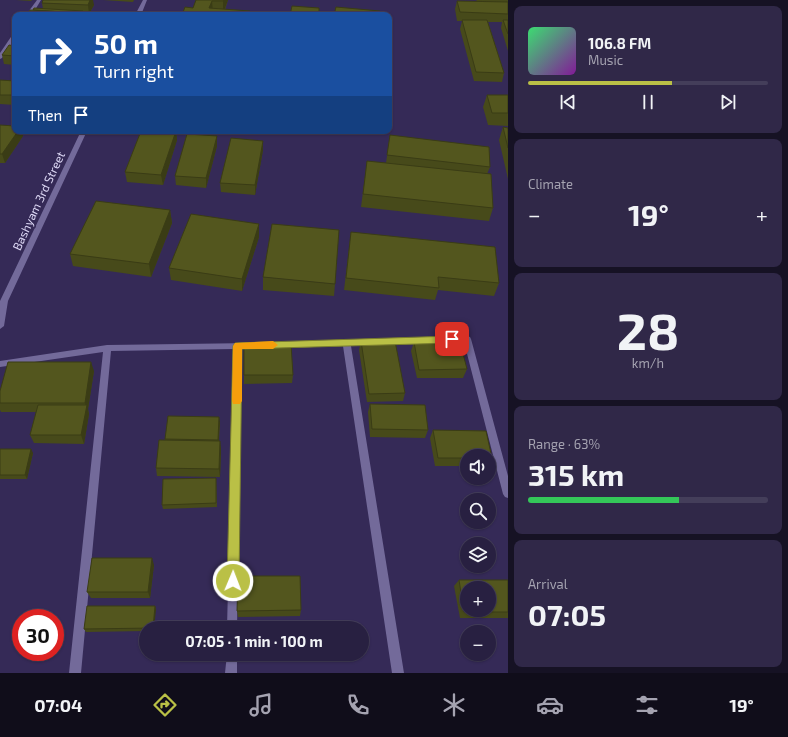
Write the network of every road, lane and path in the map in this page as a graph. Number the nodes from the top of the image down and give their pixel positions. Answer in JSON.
{"nodes":[{"id":1,"x":39,"y":0,"type":"edge"},
{"id":2,"x":145,"y":0,"type":"edge"},
{"id":3,"x":31,"y":12,"type":"edge"},
{"id":4,"x":139,"y":12,"type":"edge"},
{"id":5,"x":12,"y":39,"type":"edge"},
{"id":6,"x":0,"y":57,"type":"edge"},
{"id":7,"x":83,"y":134,"type":"edge"},
{"id":8,"x":0,"y":326,"type":"edge"},
{"id":9,"x":347,"y":343,"type":"junction"},
{"id":10,"x":261,"y":345,"type":"edge"},
{"id":11,"x":277,"y":345,"type":"edge"},
{"id":12,"x":238,"y":346,"type":"junction"},
{"id":13,"x":107,"y":348,"type":"junction"},
{"id":14,"x":0,"y":364,"type":"edge"},
{"id":15,"x":508,"y":494,"type":"edge"},
{"id":16,"x":232,"y":621,"type":"edge"},
{"id":17,"x":232,"y":661,"type":"edge"},
{"id":18,"x":75,"y":673,"type":"edge"},
{"id":19,"x":231,"y":673,"type":"edge"},
{"id":20,"x":398,"y":673,"type":"edge"}],
"edges":[{"from":1,"to":3,"type":"street"},
{"from":2,"to":4,"type":"street"},
{"from":5,"to":6,"type":"street"},
{"from":7,"to":8,"type":"street","name":"Bashyam 3rd Street"},
{"from":9,"to":11,"type":"street"},
{"from":9,"to":15,"type":"street"},
{"from":9,"to":20,"type":"street"},
{"from":10,"to":12,"type":"street"},
{"from":12,"to":13,"type":"street"},
{"from":12,"to":16,"type":"street"},
{"from":13,"to":14,"type":"street"},
{"from":13,"to":18,"type":"street"},
{"from":17,"to":19,"type":"street"}]}
